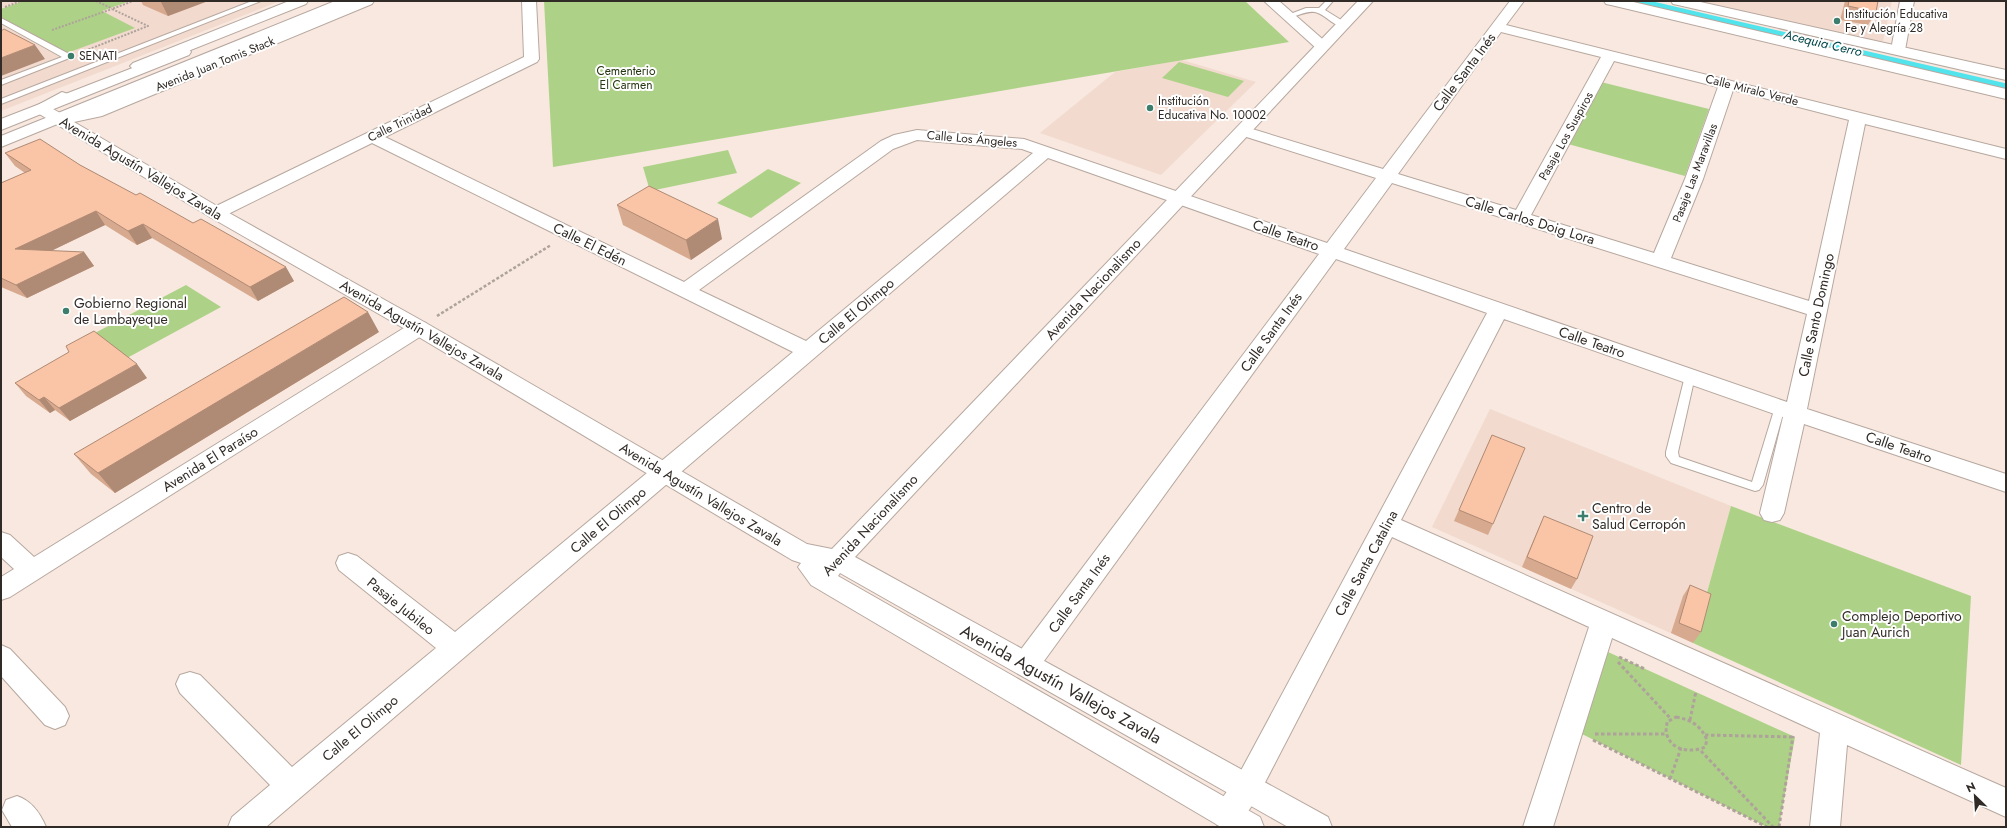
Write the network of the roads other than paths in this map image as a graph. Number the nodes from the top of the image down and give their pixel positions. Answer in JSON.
{"nodes":[{"id":1,"x":258,"y":1,"type":"edge"},
{"id":2,"x":301,"y":1,"type":"edge"},
{"id":3,"x":311,"y":1,"type":"edge"},
{"id":4,"x":348,"y":1,"type":"edge"},
{"id":5,"x":367,"y":1,"type":"edge"},
{"id":6,"x":528,"y":1,"type":"edge"},
{"id":7,"x":1271,"y":1,"type":"edge"},
{"id":8,"x":1302,"y":1,"type":"edge"},
{"id":9,"x":1330,"y":1,"type":"edge"},
{"id":10,"x":1366,"y":1,"type":"edge"},
{"id":11,"x":1517,"y":1,"type":"edge"},
{"id":12,"x":1611,"y":1,"type":"edge"},
{"id":13,"x":1678,"y":1,"type":"edge"},
{"id":14,"x":1907,"y":1,"type":"edge"},
{"id":15,"x":1311,"y":8,"type":"junction"},
{"id":16,"x":1321,"y":10,"type":"junction"},
{"id":17,"x":1289,"y":16,"type":"junction"},
{"id":18,"x":1,"y":20,"type":"edge"},
{"id":19,"x":1343,"y":25,"type":"junction"},
{"id":20,"x":1498,"y":27,"type":"junction"},
{"id":21,"x":1322,"y":46,"type":"junction"},
{"id":22,"x":1898,"y":50,"type":"junction"},
{"id":23,"x":1610,"y":55,"type":"junction"},
{"id":24,"x":2006,"y":75,"type":"edge"},
{"id":25,"x":1,"y":83,"type":"edge"},
{"id":26,"x":1728,"y":84,"type":"junction"},
{"id":27,"x":2006,"y":94,"type":"edge"},
{"id":28,"x":1,"y":102,"type":"edge"},
{"id":29,"x":42,"y":109,"type":"junction"},
{"id":30,"x":1858,"y":117,"type":"junction"},
{"id":31,"x":61,"y":119,"type":"junction"},
{"id":32,"x":1,"y":125,"type":"edge"},
{"id":33,"x":1242,"y":131,"type":"junction"},
{"id":34,"x":372,"y":137,"type":"junction"},
{"id":35,"x":1,"y":142,"type":"edge"},
{"id":36,"x":1046,"y":151,"type":"junction"},
{"id":37,"x":2006,"y":154,"type":"edge"},
{"id":38,"x":1387,"y":175,"type":"junction"},
{"id":39,"x":1180,"y":198,"type":"junction"},
{"id":40,"x":216,"y":213,"type":"junction"},
{"id":41,"x":1521,"y":217,"type":"junction"},
{"id":42,"x":1332,"y":251,"type":"junction"},
{"id":43,"x":1660,"y":261,"type":"junction"},
{"id":44,"x":686,"y":291,"type":"junction"},
{"id":45,"x":1499,"y":309,"type":"junction"},
{"id":46,"x":1817,"y":310,"type":"junction"},
{"id":47,"x":419,"y":328,"type":"junction"},
{"id":48,"x":808,"y":351,"type":"junction"},
{"id":49,"x":1690,"y":376,"type":"junction"},
{"id":50,"x":1788,"y":410,"type":"junction"},
{"id":51,"x":664,"y":472,"type":"junction"},
{"id":52,"x":2006,"y":483,"type":"edge"},
{"id":53,"x":1772,"y":513,"type":"dead end"},
{"id":54,"x":1386,"y":524,"type":"junction"},
{"id":55,"x":1,"y":542,"type":"edge"},
{"id":56,"x":348,"y":563,"type":"dead end"},
{"id":57,"x":829,"y":569,"type":"junction"},
{"id":58,"x":32,"y":570,"type":"junction"},
{"id":59,"x":1,"y":590,"type":"edge"},
{"id":60,"x":1604,"y":622,"type":"junction"},
{"id":61,"x":455,"y":648,"type":"junction"},
{"id":62,"x":1,"y":657,"type":"edge"},
{"id":63,"x":1026,"y":664,"type":"junction"},
{"id":64,"x":190,"y":684,"type":"dead end"},
{"id":65,"x":55,"y":716,"type":"dead end"},
{"id":66,"x":1834,"y":725,"type":"junction"},
{"id":67,"x":291,"y":786,"type":"junction"},
{"id":68,"x":1247,"y":788,"type":"junction"},
{"id":69,"x":2006,"y":803,"type":"edge"},
{"id":70,"x":1232,"y":823,"type":"edge"},
{"id":71,"x":243,"y":827,"type":"edge"},
{"id":72,"x":1317,"y":827,"type":"edge"},
{"id":73,"x":1538,"y":827,"type":"edge"},
{"id":74,"x":1825,"y":827,"type":"edge"}],
"edges":[{"from":1,"to":28,"type":"lane"},
{"from":2,"to":29,"type":"street","name":"Avenida Juan Tomis Stack"},
{"from":3,"to":29,"type":"street","name":"Avenida Juan Tomis Stack"},
{"from":4,"to":31,"type":"street","name":"Avenida Juan Tomis Stack"},
{"from":5,"to":31,"type":"street","name":"Avenida Juan Tomis Stack"},
{"from":6,"to":34,"type":"street","name":"Calle Trinidad"},
{"from":7,"to":17,"type":"street"},
{"from":8,"to":15,"type":"lane"},
{"from":9,"to":16,"type":"lane"},
{"from":10,"to":19,"type":"street","name":"Avenida Nacionalismo"},
{"from":11,"to":20,"type":"street","name":"Calle Santa Inés"},
{"from":12,"to":27,"type":"street"},
{"from":13,"to":22,"type":"street"},
{"from":14,"to":22,"type":"street"},
{"from":15,"to":16,"type":"lane"},
{"from":15,"to":17,"type":"lane"},
{"from":16,"to":19,"type":"lane"},
{"from":17,"to":21,"type":"street"},
{"from":18,"to":25,"type":"lane"},
{"from":19,"to":21,"type":"street","name":"Avenida Nacionalismo"},
{"from":20,"to":23,"type":"street","name":"Calle Miralo Verde"},
{"from":20,"to":38,"type":"street","name":"Calle Santa Inés"},
{"from":21,"to":33,"type":"street","name":"Avenida Nacionalismo"},
{"from":22,"to":24,"type":"street"},
{"from":23,"to":26,"type":"street","name":"Calle Miralo Verde"},
{"from":23,"to":41,"type":"street","name":"Pasaje Los Suspiros"},
{"from":26,"to":30,"type":"street","name":"Calle Miralo Verde"},
{"from":26,"to":43,"type":"street","name":"Pasaje Las Maravillas"},
{"from":29,"to":31,"type":"street","name":"Avenida Agustín Vallejos Zavala"},
{"from":29,"to":32,"type":"street","name":"Avenida Juan Tomis Stack"},
{"from":30,"to":37,"type":"street","name":"Calle Miralo Verde"},
{"from":30,"to":46,"type":"street","name":"Calle Santo Domingo"},
{"from":31,"to":35,"type":"street","name":"Avenida Juan Tomis Stack"},
{"from":31,"to":40,"type":"street","name":"Avenida Agustín Vallejos Zavala"},
{"from":33,"to":38,"type":"street","name":"Calle Carlos Doig Lora"},
{"from":33,"to":39,"type":"street","name":"Avenida Nacionalismo"},
{"from":34,"to":40,"type":"street","name":"Calle Trinidad"},
{"from":34,"to":44,"type":"street","name":"Calle El Edén"},
{"from":36,"to":39,"type":"street","name":"Calle Los Ángeles"},
{"from":36,"to":44,"type":"street","name":"Calle Los Ángeles"},
{"from":36,"to":48,"type":"street","name":"Calle El Olimpo"},
{"from":38,"to":41,"type":"street","name":"Calle Carlos Doig Lora"},
{"from":38,"to":42,"type":"street","name":"Calle Santa Inés"},
{"from":39,"to":42,"type":"street","name":"Calle Teatro"},
{"from":39,"to":57,"type":"street","name":"Avenida Nacionalismo"},
{"from":40,"to":47,"type":"street","name":"Avenida Agustín Vallejos Zavala"},
{"from":41,"to":43,"type":"street","name":"Calle Carlos Doig Lora"},
{"from":42,"to":45,"type":"street","name":"Calle Teatro"},
{"from":42,"to":63,"type":"street","name":"Calle Santa Inés"},
{"from":43,"to":46,"type":"street","name":"Calle Carlos Doig Lora"},
{"from":44,"to":48,"type":"street","name":"Calle El Edén"},
{"from":45,"to":49,"type":"street","name":"Calle Teatro"},
{"from":45,"to":54,"type":"street","name":"Calle Santa Catalina"},
{"from":46,"to":50,"type":"street","name":"Calle Santo Domingo"},
{"from":47,"to":51,"type":"street","name":"Avenida Agustín Vallejos Zavala"},
{"from":47,"to":58,"type":"street","name":"Avenida El Paraíso"},
{"from":48,"to":51,"type":"street","name":"Calle El Olimpo"},
{"from":49,"to":50,"type":"street","name":"Calle Teatro"},
{"from":49,"to":50,"type":"lane"},
{"from":50,"to":52,"type":"street","name":"Calle Teatro"},
{"from":50,"to":53,"type":"street","name":"Calle Santo Domingo"},
{"from":51,"to":57,"type":"street","name":"Avenida Agustín Vallejos Zavala"},
{"from":51,"to":61,"type":"street","name":"Calle El Olimpo"},
{"from":54,"to":60,"type":"street"},
{"from":54,"to":68,"type":"street","name":"Calle Santa Catalina"},
{"from":55,"to":58,"type":"street"},
{"from":56,"to":61,"type":"street","name":"Pasaje Jubileo"},
{"from":57,"to":63,"type":"street","name":"Avenida Agustín Vallejos Zavala"},
{"from":57,"to":70,"type":"street","name":"Avenida Agustín Vallejos Zavala"},
{"from":58,"to":59,"type":"street","name":"Avenida El Paraíso"},
{"from":60,"to":66,"type":"street"},
{"from":60,"to":73,"type":"street"},
{"from":61,"to":67,"type":"street","name":"Calle El Olimpo"},
{"from":62,"to":65,"type":"street"},
{"from":63,"to":68,"type":"street","name":"Avenida Agustín Vallejos Zavala"},
{"from":64,"to":67,"type":"street"},
{"from":66,"to":69,"type":"street"},
{"from":66,"to":74,"type":"street"},
{"from":67,"to":71,"type":"street","name":"Calle El Olimpo"},
{"from":68,"to":70,"type":"street","name":"Calle Santa Catalina"},
{"from":68,"to":72,"type":"street","name":"Avenida Agustín Vallejos Zavala"}]}
